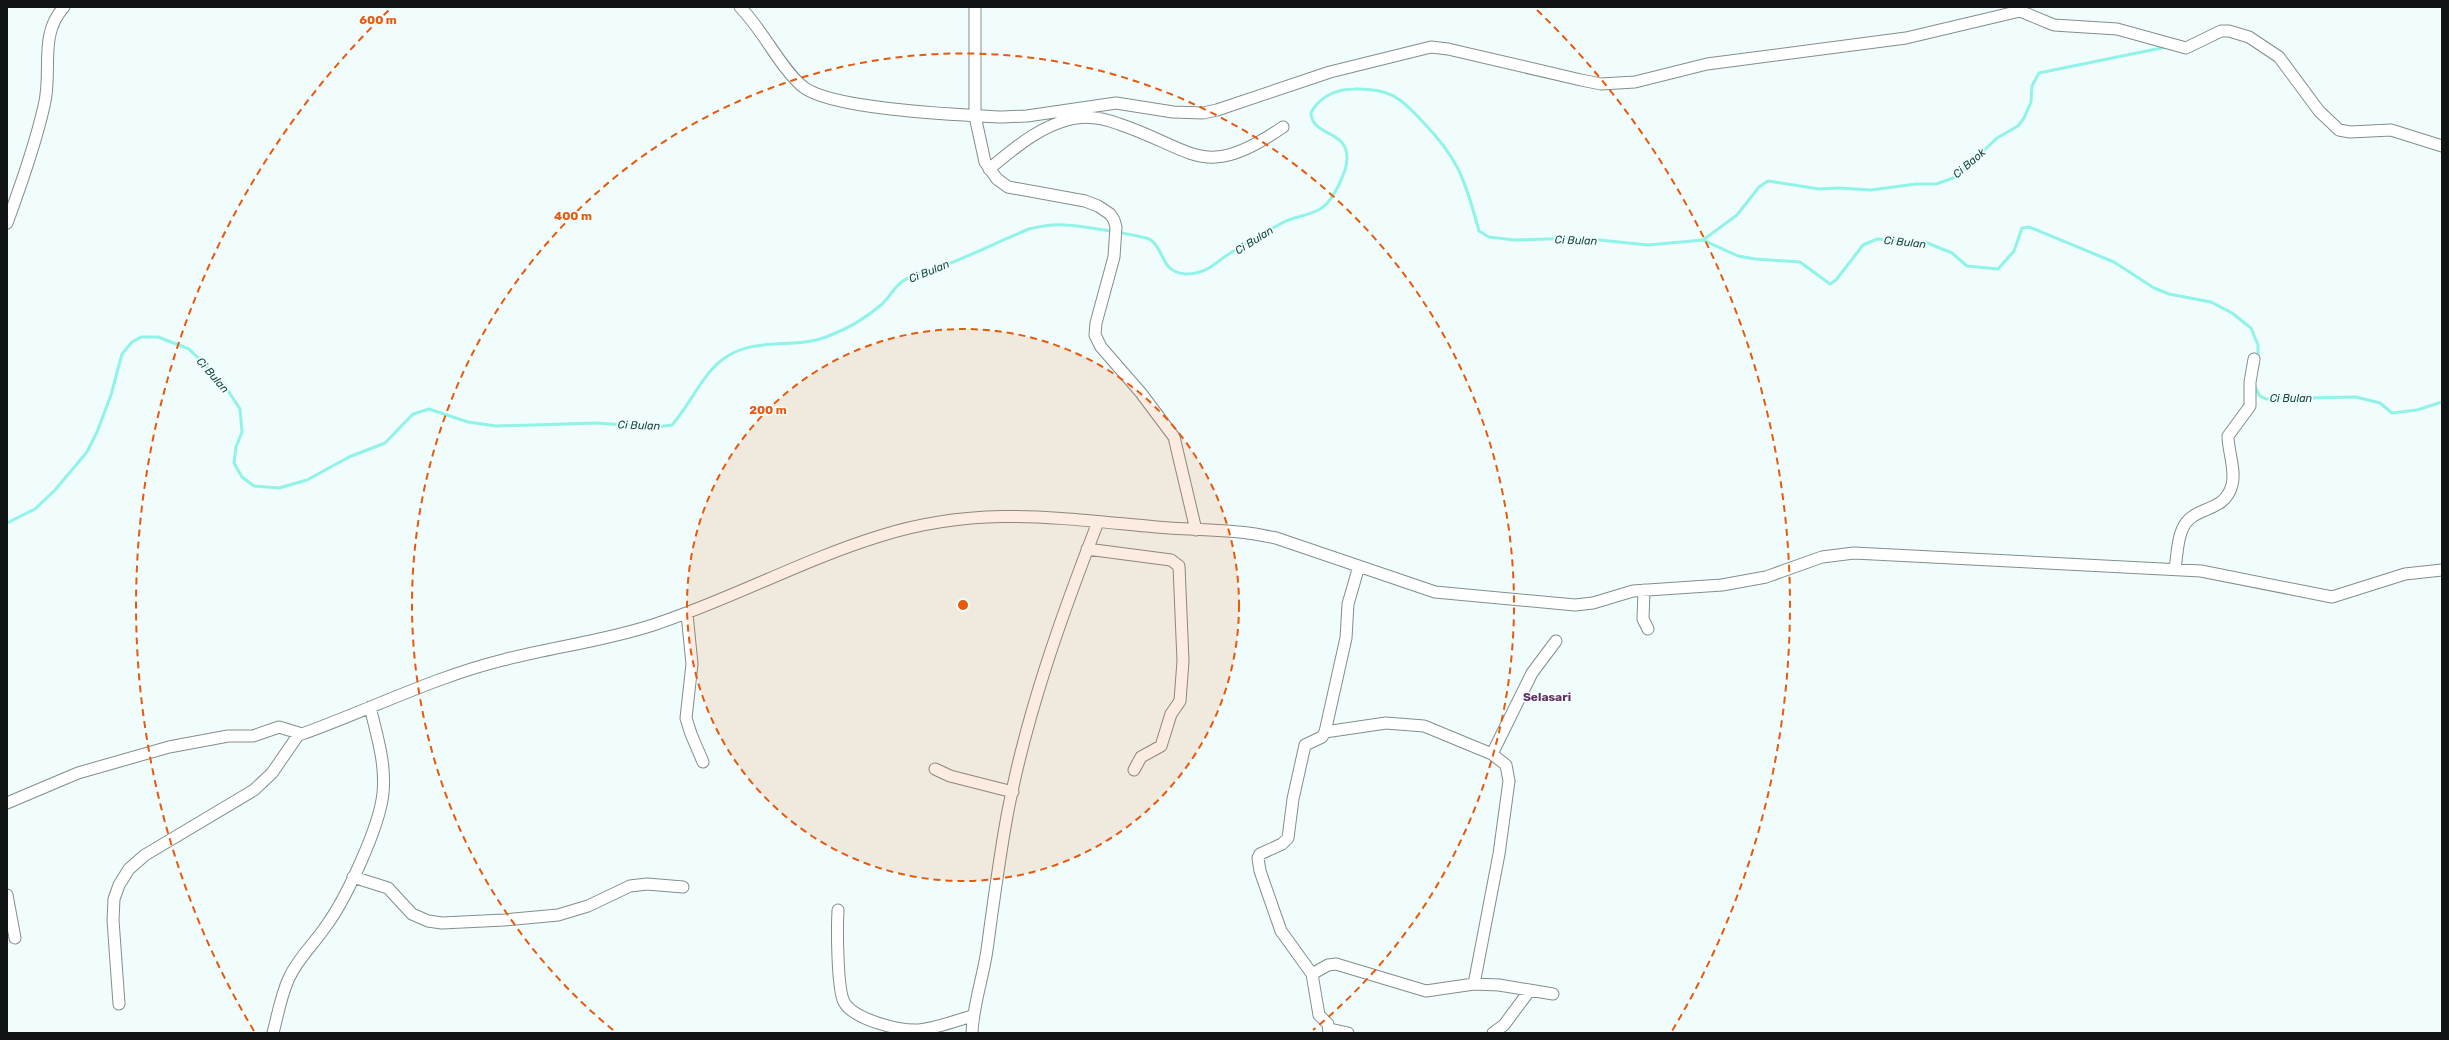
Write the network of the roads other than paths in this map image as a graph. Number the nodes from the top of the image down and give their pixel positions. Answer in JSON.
{"nodes":[{"id":1,"x":64,"y":7,"type":"edge"},
{"id":2,"x":740,"y":7,"type":"edge"},
{"id":3,"x":975,"y":7,"type":"edge"},
{"id":4,"x":2024,"y":9,"type":"edge"},
{"id":5,"x":975,"y":116,"type":"junction"},
{"id":6,"x":1283,"y":126,"type":"dead end"},
{"id":7,"x":2442,"y":146,"type":"edge"},
{"id":8,"x":989,"y":169,"type":"junction"},
{"id":9,"x":7,"y":224,"type":"edge"},
{"id":10,"x":2254,"y":359,"type":"dead end"},
{"id":11,"x":1098,"y":522,"type":"junction"},
{"id":12,"x":1196,"y":530,"type":"junction"},
{"id":13,"x":1087,"y":549,"type":"junction"},
{"id":14,"x":1359,"y":566,"type":"junction"},
{"id":15,"x":2175,"y":569,"type":"junction"},
{"id":16,"x":2442,"y":570,"type":"edge"},
{"id":17,"x":1644,"y":590,"type":"junction"},
{"id":18,"x":687,"y":614,"type":"junction"},
{"id":19,"x":1648,"y":629,"type":"dead end"},
{"id":20,"x":1556,"y":640,"type":"dead end"},
{"id":21,"x":370,"y":707,"type":"junction"},
{"id":22,"x":1325,"y":732,"type":"junction"},
{"id":23,"x":299,"y":734,"type":"junction"},
{"id":24,"x":1492,"y":754,"type":"junction"},
{"id":25,"x":703,"y":762,"type":"dead end"},
{"id":26,"x":935,"y":769,"type":"dead end"},
{"id":27,"x":1134,"y":770,"type":"dead end"},
{"id":28,"x":1012,"y":792,"type":"junction"},
{"id":29,"x":7,"y":804,"type":"edge"},
{"id":30,"x":353,"y":877,"type":"junction"},
{"id":31,"x":683,"y":888,"type":"dead end"},
{"id":32,"x":7,"y":895,"type":"edge"},
{"id":33,"x":8,"y":907,"type":"edge"},
{"id":34,"x":838,"y":910,"type":"dead end"},
{"id":35,"x":15,"y":938,"type":"dead end"},
{"id":36,"x":1312,"y":974,"type":"junction"},
{"id":37,"x":1474,"y":984,"type":"junction"},
{"id":38,"x":1530,"y":990,"type":"junction"},
{"id":39,"x":1552,"y":994,"type":"dead end"},
{"id":40,"x":119,"y":1004,"type":"dead end"},
{"id":41,"x":972,"y":1016,"type":"junction"},
{"id":42,"x":1329,"y":1031,"type":"edge"},
{"id":43,"x":273,"y":1033,"type":"edge"},
{"id":44,"x":972,"y":1033,"type":"edge"},
{"id":45,"x":1348,"y":1033,"type":"edge"},
{"id":46,"x":1493,"y":1033,"type":"edge"}],
"edges":[{"from":1,"to":9,"type":"street"},
{"from":2,"to":5,"type":"street"},
{"from":3,"to":5,"type":"street"},
{"from":4,"to":5,"type":"street"},
{"from":4,"to":7,"type":"street"},
{"from":5,"to":8,"type":"street"},
{"from":6,"to":8,"type":"street"},
{"from":8,"to":12,"type":"street"},
{"from":10,"to":15,"type":"street"},
{"from":11,"to":12,"type":"street"},
{"from":11,"to":13,"type":"street"},
{"from":11,"to":18,"type":"street"},
{"from":12,"to":14,"type":"street"},
{"from":13,"to":27,"type":"street"},
{"from":13,"to":28,"type":"street"},
{"from":14,"to":17,"type":"street"},
{"from":14,"to":22,"type":"street"},
{"from":15,"to":16,"type":"street"},
{"from":15,"to":17,"type":"street"},
{"from":17,"to":19,"type":"street"},
{"from":18,"to":21,"type":"street"},
{"from":18,"to":25,"type":"street"},
{"from":20,"to":24,"type":"street"},
{"from":21,"to":23,"type":"street"},
{"from":21,"to":30,"type":"street"},
{"from":22,"to":24,"type":"street"},
{"from":22,"to":36,"type":"street"},
{"from":23,"to":29,"type":"street"},
{"from":23,"to":40,"type":"street"},
{"from":24,"to":37,"type":"street"},
{"from":26,"to":28,"type":"street"},
{"from":28,"to":41,"type":"street"},
{"from":30,"to":31,"type":"street"},
{"from":30,"to":43,"type":"street"},
{"from":32,"to":33,"type":"street"},
{"from":33,"to":35,"type":"street"},
{"from":34,"to":41,"type":"street"},
{"from":36,"to":37,"type":"street"},
{"from":36,"to":42,"type":"street"},
{"from":37,"to":38,"type":"street"},
{"from":38,"to":39,"type":"street"},
{"from":38,"to":46,"type":"street"},
{"from":41,"to":44,"type":"street"},
{"from":42,"to":45,"type":"street"}]}
